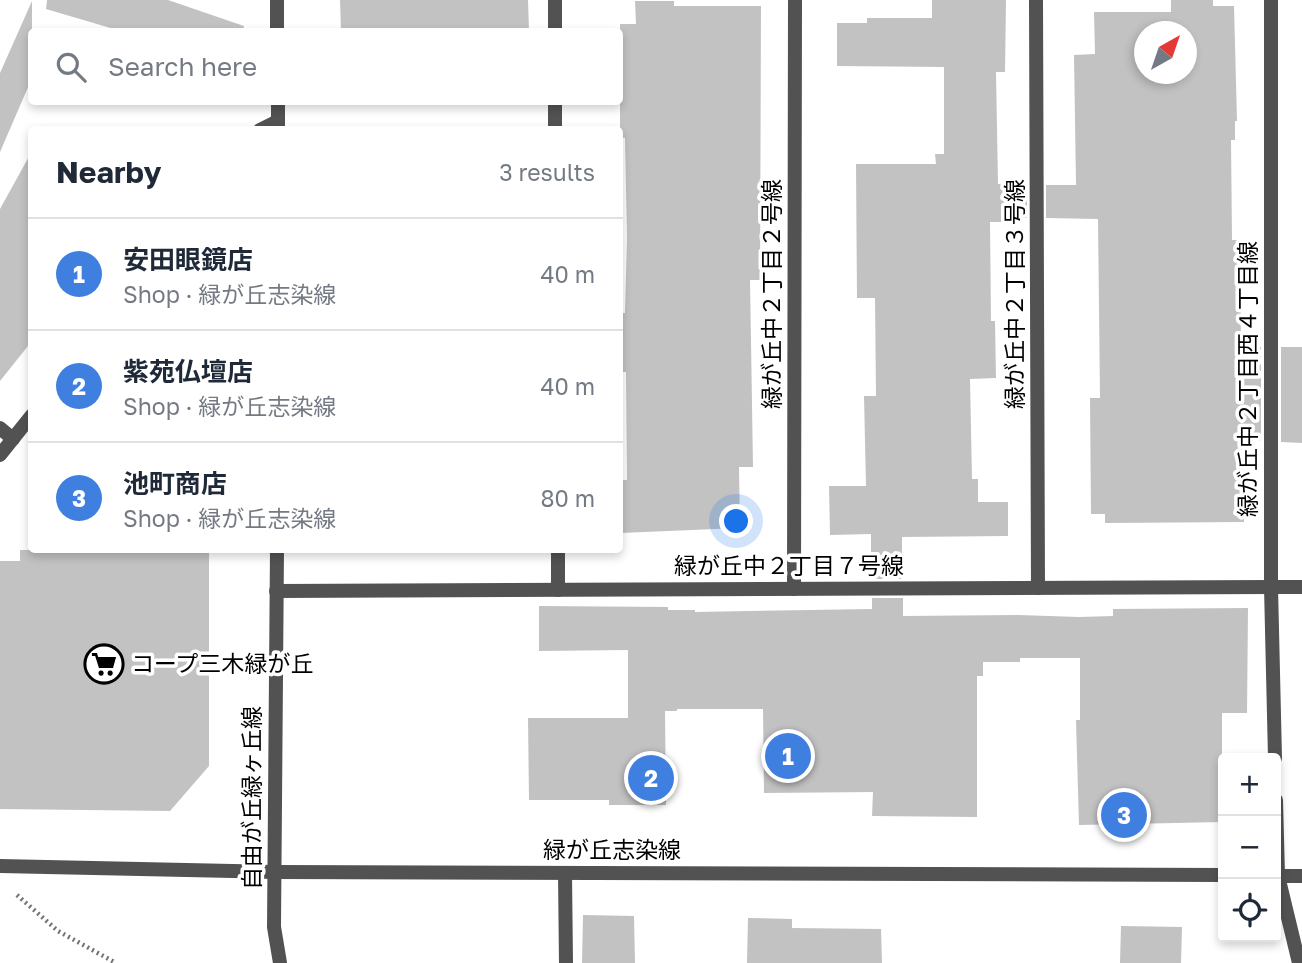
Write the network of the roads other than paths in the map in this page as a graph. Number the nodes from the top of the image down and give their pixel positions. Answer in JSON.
{"nodes":[{"id":1,"x":277,"y":0,"type":"edge"},
{"id":2,"x":555,"y":0,"type":"edge"},
{"id":3,"x":795,"y":0,"type":"edge"},
{"id":4,"x":1037,"y":0,"type":"edge"},
{"id":5,"x":1270,"y":0,"type":"edge"},
{"id":6,"x":277,"y":28,"type":"edge"},
{"id":7,"x":555,"y":28,"type":"edge"},
{"id":8,"x":278,"y":105,"type":"edge"},
{"id":9,"x":555,"y":105,"type":"edge"},
{"id":10,"x":278,"y":125,"type":"edge"},
{"id":11,"x":555,"y":126,"type":"edge"},
{"id":12,"x":28,"y":420,"type":"edge"},
{"id":13,"x":0,"y":428,"type":"edge"},
{"id":14,"x":13,"y":439,"type":"junction"},
{"id":15,"x":0,"y":455,"type":"edge"},
{"id":16,"x":277,"y":553,"type":"edge"},
{"id":17,"x":558,"y":553,"type":"edge"},
{"id":18,"x":1302,"y":586,"type":"edge"},
{"id":19,"x":1271,"y":587,"type":"junction"},
{"id":20,"x":1038,"y":588,"type":"junction"},
{"id":21,"x":794,"y":589,"type":"junction"},
{"id":22,"x":558,"y":590,"type":"junction"},
{"id":23,"x":276,"y":591,"type":"junction"},
{"id":24,"x":1275,"y":753,"type":"edge"},
{"id":25,"x":0,"y":866,"type":"edge"},
{"id":26,"x":275,"y":872,"type":"junction"},
{"id":27,"x":565,"y":873,"type":"junction"},
{"id":28,"x":1218,"y":875,"type":"edge"},
{"id":29,"x":1281,"y":876,"type":"edge"},
{"id":30,"x":1302,"y":876,"type":"edge"},
{"id":31,"x":1278,"y":879,"type":"edge"},
{"id":32,"x":280,"y":963,"type":"edge"},
{"id":33,"x":565,"y":963,"type":"edge"},
{"id":34,"x":1300,"y":963,"type":"edge"}],
"edges":[{"from":1,"to":6,"type":"street"},
{"from":2,"to":7,"type":"street"},
{"from":3,"to":21,"type":"street","name":"緑が丘中２丁目２号線"},
{"from":4,"to":20,"type":"street","name":"緑が丘中２丁目３号線"},
{"from":5,"to":19,"type":"street","name":"緑が丘中２丁目西４丁目線"},
{"from":8,"to":10,"type":"street"},
{"from":9,"to":11,"type":"street"},
{"from":12,"to":14,"type":"street"},
{"from":13,"to":14,"type":"street"},
{"from":14,"to":15,"type":"street"},
{"from":16,"to":23,"type":"street","name":"自由が丘緑ヶ丘線"},
{"from":17,"to":22,"type":"street"},
{"from":18,"to":19,"type":"street","name":"緑が丘中２丁目７号線"},
{"from":19,"to":20,"type":"street","name":"緑が丘中２丁目７号線"},
{"from":19,"to":24,"type":"street","name":"緑が丘中２丁目西４丁目線"},
{"from":20,"to":21,"type":"street","name":"緑が丘中２丁目７号線"},
{"from":21,"to":22,"type":"street","name":"緑が丘中２丁目７号線"},
{"from":22,"to":23,"type":"street","name":"緑が丘中２丁目７号線"},
{"from":23,"to":26,"type":"street","name":"自由が丘緑ヶ丘線"},
{"from":25,"to":26,"type":"street","name":"緑が丘志染線"},
{"from":26,"to":27,"type":"street","name":"緑が丘志染線"},
{"from":26,"to":32,"type":"street","name":"自由が丘緑ヶ丘線"},
{"from":27,"to":28,"type":"street","name":"緑が丘志染線"},
{"from":27,"to":33,"type":"street"},
{"from":29,"to":30,"type":"street"},
{"from":31,"to":34,"type":"street"}]}
